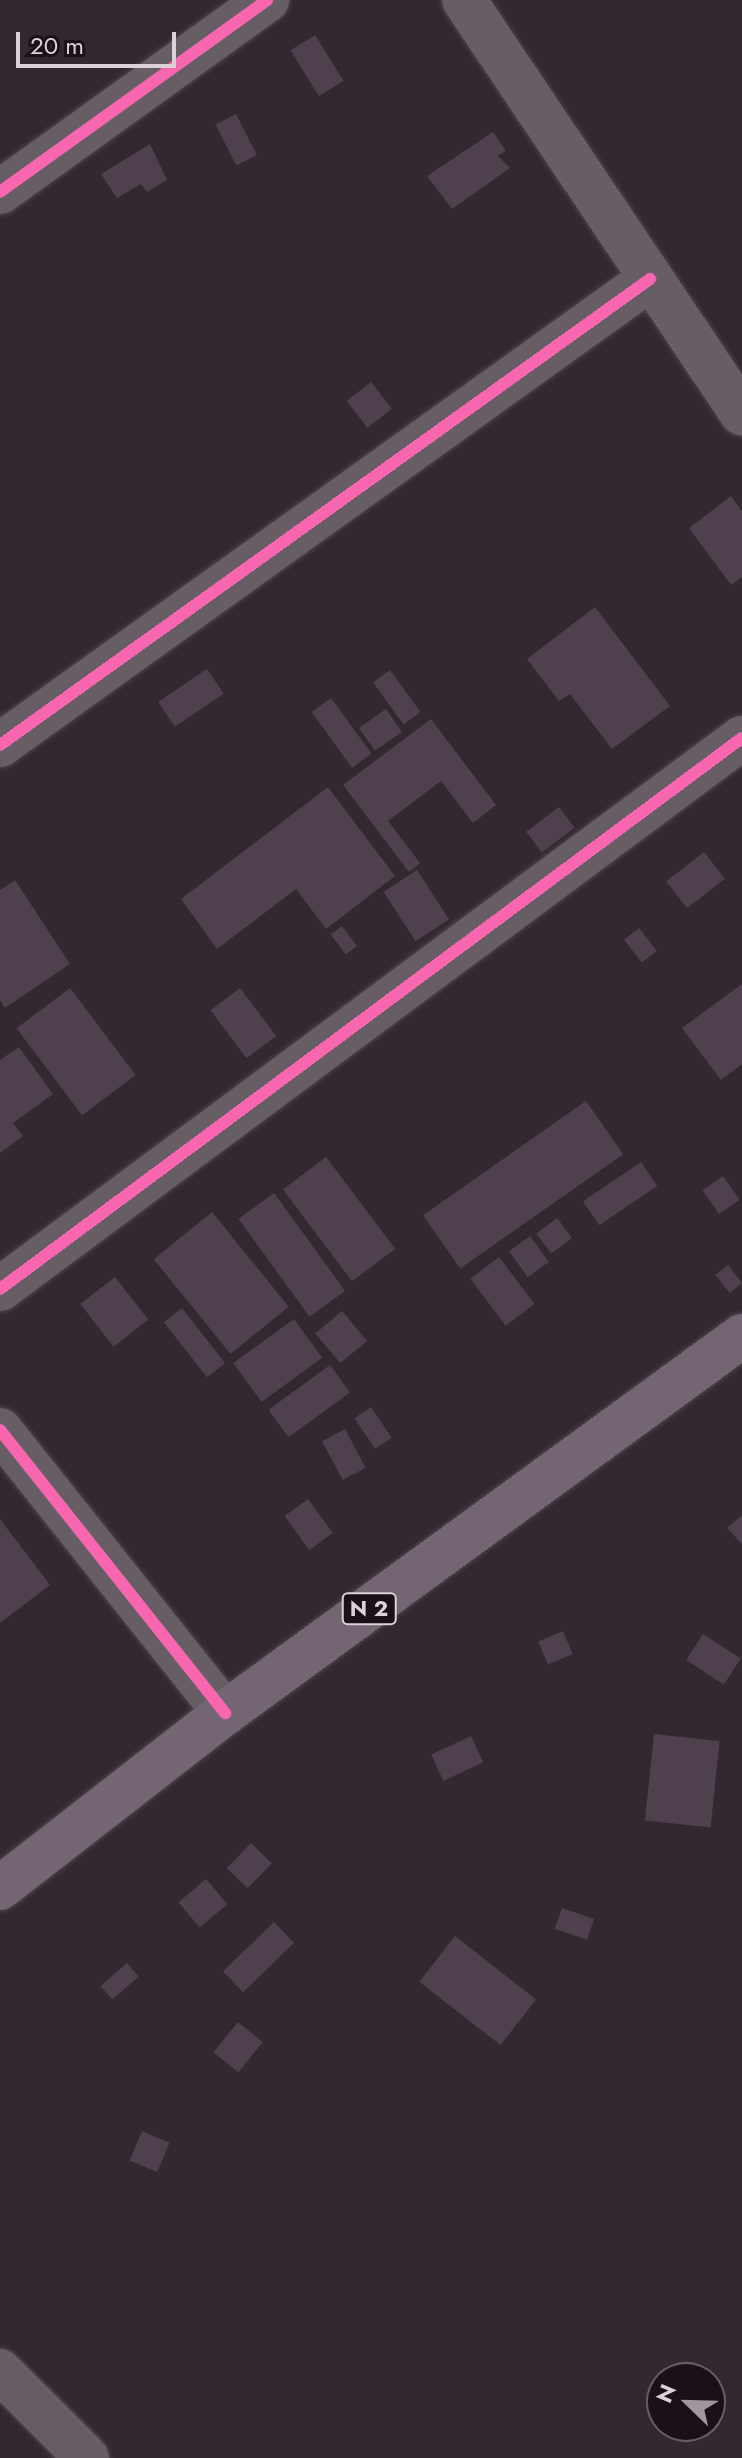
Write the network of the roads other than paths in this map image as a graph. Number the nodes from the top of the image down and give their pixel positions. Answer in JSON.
{"nodes":[{"id":1,"x":267,"y":0,"type":"edge"},
{"id":2,"x":464,"y":0,"type":"edge"},
{"id":3,"x":0,"y":192,"type":"edge"},
{"id":4,"x":650,"y":279,"type":"junction"},
{"id":5,"x":742,"y":413,"type":"edge"},
{"id":6,"x":742,"y":738,"type":"edge"},
{"id":7,"x":0,"y":745,"type":"edge"},
{"id":8,"x":0,"y":1289,"type":"edge"},
{"id":9,"x":742,"y":1336,"type":"edge"},
{"id":10,"x":0,"y":1430,"type":"edge"},
{"id":11,"x":225,"y":1713,"type":"junction"},
{"id":12,"x":0,"y":1888,"type":"edge"},
{"id":13,"x":0,"y":2371,"type":"edge"},
{"id":14,"x":87,"y":2458,"type":"edge"}],
"edges":[{"from":1,"to":3,"type":"street"},
{"from":2,"to":4,"type":"street"},
{"from":4,"to":5,"type":"street"},
{"from":4,"to":7,"type":"street"},
{"from":6,"to":8,"type":"street"},
{"from":9,"to":11,"type":"main road","number":"N 2"},
{"from":10,"to":11,"type":"street"},
{"from":11,"to":12,"type":"main road","number":"N 2"},
{"from":13,"to":14,"type":"street"}]}
